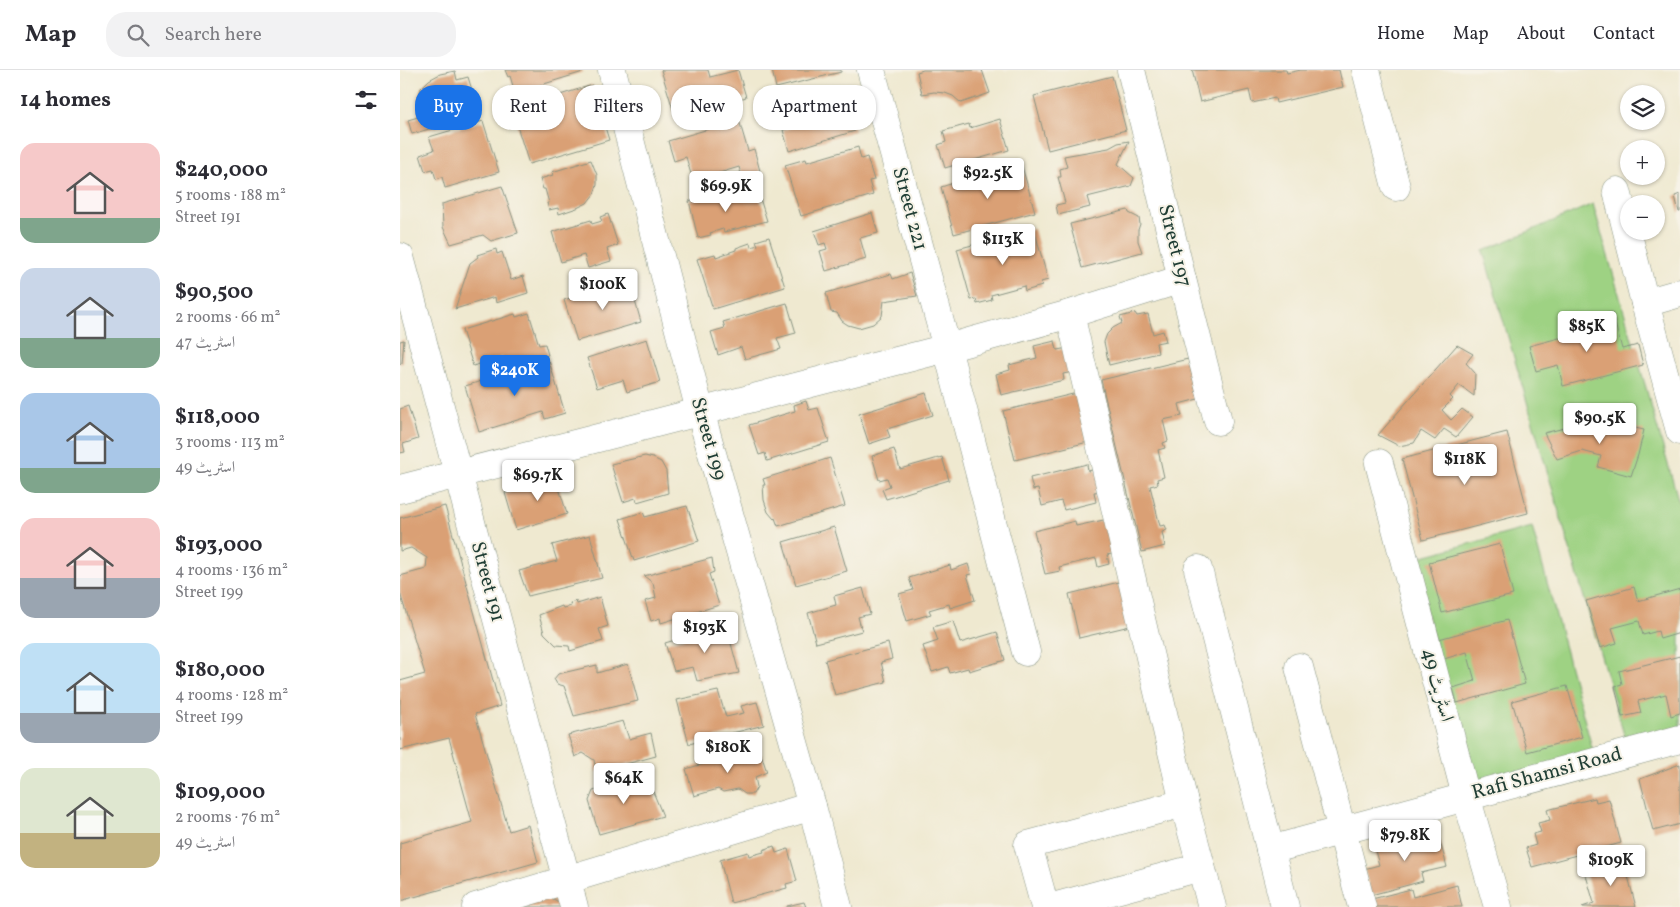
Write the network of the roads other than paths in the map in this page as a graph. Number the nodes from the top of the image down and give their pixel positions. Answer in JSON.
{"nodes":[{"id":1,"x":612,"y":70,"type":"edge"},
{"id":2,"x":871,"y":70,"type":"edge"},
{"id":3,"x":1131,"y":70,"type":"edge"},
{"id":4,"x":1366,"y":70,"type":"edge"},
{"id":5,"x":1396,"y":187,"type":"dead end"},
{"id":6,"x":1617,"y":191,"type":"dead end"},
{"id":7,"x":400,"y":257,"type":"edge"},
{"id":8,"x":1182,"y":279,"type":"junction"},
{"id":9,"x":1680,"y":293,"type":"edge"},
{"id":10,"x":1645,"y":302,"type":"junction"},
{"id":11,"x":1070,"y":314,"type":"junction"},
{"id":12,"x":948,"y":348,"type":"junction"},
{"id":13,"x":700,"y":412,"type":"junction"},
{"id":14,"x":1218,"y":421,"type":"dead end"},
{"id":15,"x":1680,"y":431,"type":"edge"},
{"id":16,"x":1379,"y":463,"type":"dead end"},
{"id":17,"x":458,"y":475,"type":"junction"},
{"id":18,"x":400,"y":489,"type":"edge"},
{"id":19,"x":1198,"y":569,"type":"dead end"},
{"id":20,"x":1026,"y":652,"type":"dead end"},
{"id":21,"x":1299,"y":666,"type":"dead end"},
{"id":22,"x":1680,"y":739,"type":"edge"},
{"id":23,"x":1466,"y":796,"type":"junction"},
{"id":24,"x":1184,"y":803,"type":"junction"},
{"id":25,"x":812,"y":806,"type":"junction"},
{"id":26,"x":1342,"y":830,"type":"junction"},
{"id":27,"x":1270,"y":850,"type":"junction"},
{"id":28,"x":1201,"y":867,"type":"junction"},
{"id":29,"x":567,"y":881,"type":"junction"},
{"id":30,"x":476,"y":907,"type":"edge"},
{"id":31,"x":574,"y":907,"type":"edge"},
{"id":32,"x":838,"y":907,"type":"edge"},
{"id":33,"x":1045,"y":907,"type":"edge"},
{"id":34,"x":1053,"y":907,"type":"edge"},
{"id":35,"x":1212,"y":907,"type":"edge"},
{"id":36,"x":1285,"y":907,"type":"edge"},
{"id":37,"x":1362,"y":907,"type":"edge"},
{"id":38,"x":1498,"y":907,"type":"edge"}],
"edges":[{"from":1,"to":13,"type":"street","name":"Street 199"},
{"from":2,"to":12,"type":"street","name":"Street 221"},
{"from":3,"to":8,"type":"street","name":"Street 197"},
{"from":4,"to":5,"type":"street"},
{"from":6,"to":10,"type":"street"},
{"from":7,"to":17,"type":"street","name":"Street 191"},
{"from":8,"to":11,"type":"street"},
{"from":8,"to":14,"type":"street","name":"Street 197"},
{"from":9,"to":10,"type":"street"},
{"from":10,"to":15,"type":"street"},
{"from":11,"to":12,"type":"street"},
{"from":11,"to":24,"type":"street"},
{"from":12,"to":13,"type":"street"},
{"from":12,"to":20,"type":"street","name":"Street 221"},
{"from":13,"to":17,"type":"street"},
{"from":13,"to":25,"type":"street","name":"Street 199"},
{"from":16,"to":23,"type":"street","name":"اسٹریٹ 49"},
{"from":17,"to":18,"type":"street"},
{"from":17,"to":29,"type":"street","name":"Street 191"},
{"from":19,"to":27,"type":"street"},
{"from":21,"to":26,"type":"street"},
{"from":22,"to":23,"type":"street","name":"Rafi Shamsi Road"},
{"from":23,"to":26,"type":"street","name":"Rafi Shamsi Road"},
{"from":23,"to":38,"type":"street","name":"اسٹریٹ 49"},
{"from":24,"to":28,"type":"street"},
{"from":24,"to":33,"type":"street"},
{"from":25,"to":29,"type":"street"},
{"from":25,"to":32,"type":"street","name":"Street 199"},
{"from":26,"to":27,"type":"street","name":"Rafi Shamsi Road"},
{"from":26,"to":37,"type":"street"},
{"from":27,"to":36,"type":"street"},
{"from":28,"to":34,"type":"street"},
{"from":28,"to":35,"type":"street"},
{"from":29,"to":30,"type":"street"},
{"from":29,"to":31,"type":"street","name":"Street 191"}]}
